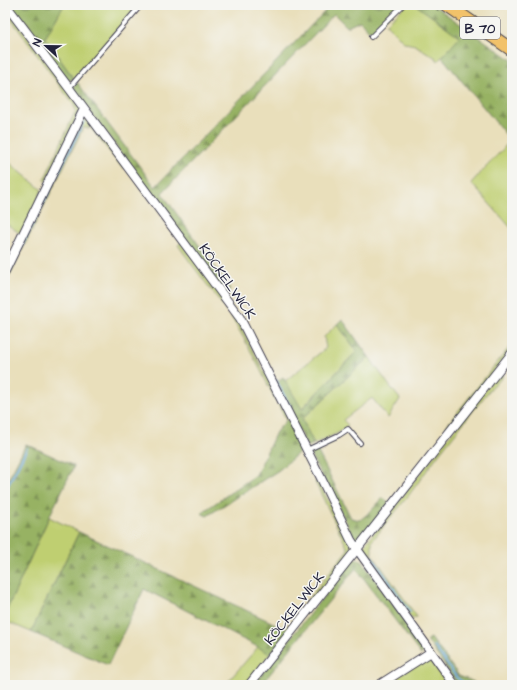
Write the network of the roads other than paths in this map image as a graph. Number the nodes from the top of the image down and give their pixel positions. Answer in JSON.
{"nodes":[{"id":1,"x":6,"y":5,"type":"edge"},
{"id":2,"x":141,"y":5,"type":"edge"},
{"id":3,"x":403,"y":5,"type":"edge"},
{"id":4,"x":447,"y":5,"type":"edge"},
{"id":5,"x":371,"y":37,"type":"dead end"},
{"id":6,"x":512,"y":50,"type":"edge"},
{"id":7,"x":69,"y":88,"type":"junction"},
{"id":8,"x":84,"y":109,"type":"junction"},
{"id":9,"x":5,"y":271,"type":"edge"},
{"id":10,"x":512,"y":353,"type":"edge"},
{"id":11,"x":360,"y":443,"type":"dead end"},
{"id":12,"x":307,"y":450,"type":"junction"},
{"id":13,"x":357,"y":549,"type":"junction"},
{"id":14,"x":431,"y":652,"type":"junction"},
{"id":15,"x":251,"y":684,"type":"edge"},
{"id":16,"x":379,"y":685,"type":"edge"},
{"id":17,"x":455,"y":685,"type":"edge"}],
"edges":[{"from":1,"to":7,"type":"street","name":"KÖCKELWICK"},
{"from":2,"to":7,"type":"lane"},
{"from":3,"to":5,"type":"lane"},
{"from":4,"to":6,"type":"main road","number":"B 70"},
{"from":7,"to":8,"type":"street","name":"KÖCKELWICK"},
{"from":8,"to":9,"type":"street"},
{"from":8,"to":12,"type":"street","name":"KÖCKELWICK"},
{"from":10,"to":13,"type":"street","name":"KÖCKELWICK"},
{"from":11,"to":12,"type":"lane"},
{"from":12,"to":13,"type":"street","name":"KÖCKELWICK"},
{"from":13,"to":14,"type":"street","name":"KÖCKELWICK"},
{"from":13,"to":15,"type":"street","name":"KÖCKELWICK"},
{"from":14,"to":16,"type":"street"},
{"from":14,"to":17,"type":"street","name":"KÖCKELWICK"}]}
